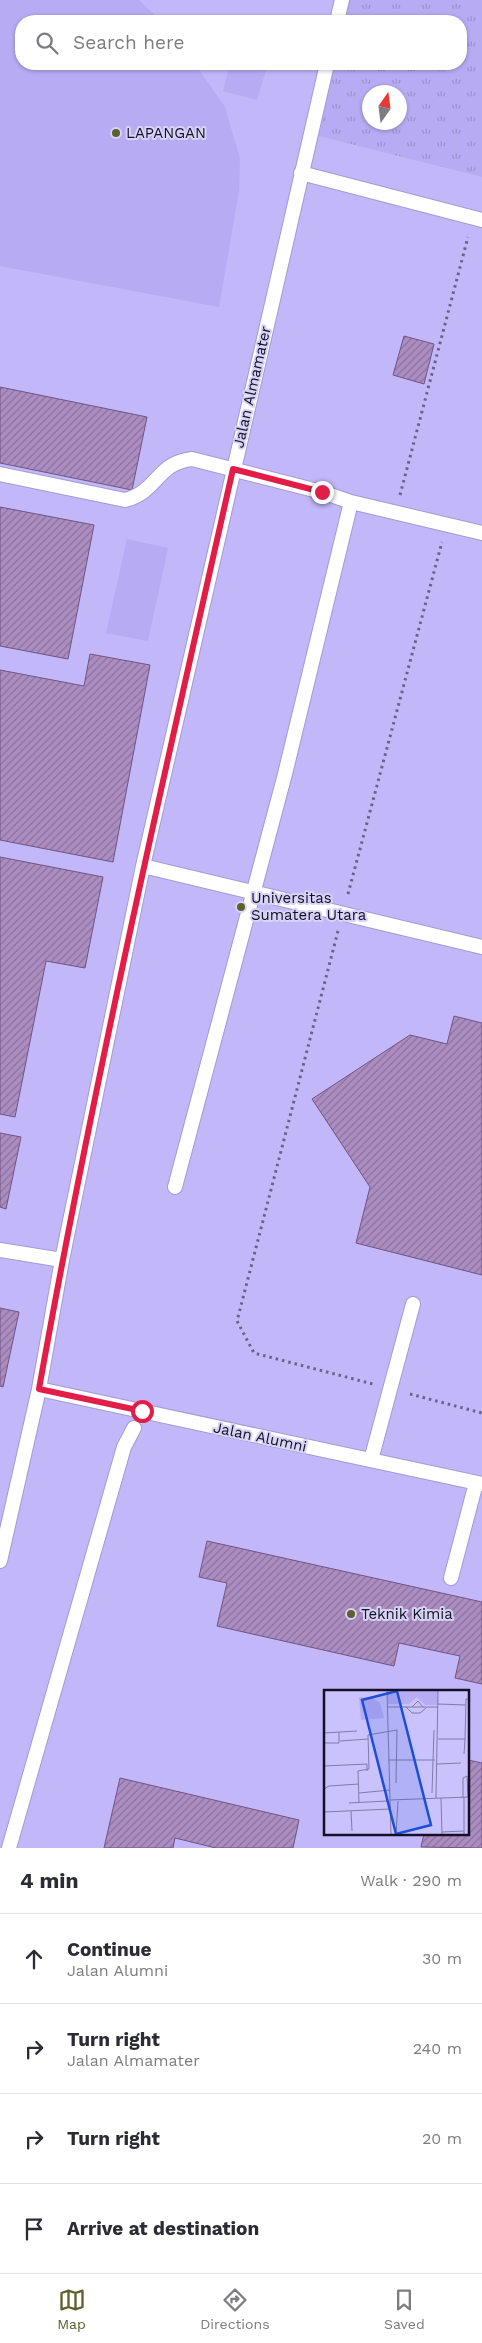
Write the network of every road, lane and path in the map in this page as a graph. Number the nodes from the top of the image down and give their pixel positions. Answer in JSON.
{"nodes":[{"id":1,"x":342,"y":0,"type":"edge"},
{"id":2,"x":338,"y":15,"type":"edge"},
{"id":3,"x":326,"y":70,"type":"edge"},
{"id":4,"x":301,"y":173,"type":"junction"},
{"id":5,"x":477,"y":218,"type":"edge"},
{"id":6,"x":233,"y":469,"type":"junction"},
{"id":7,"x":0,"y":474,"type":"edge"},
{"id":8,"x":351,"y":502,"type":"junction"},
{"id":9,"x":396,"y":512,"type":"junction"},
{"id":10,"x":446,"y":525,"type":"junction"},
{"id":11,"x":482,"y":534,"type":"edge"},
{"id":12,"x":143,"y":866,"type":"junction"},
{"id":13,"x":254,"y":893,"type":"junction"},
{"id":14,"x":343,"y":914,"type":"junction"},
{"id":15,"x":482,"y":947,"type":"edge"},
{"id":16,"x":175,"y":1187,"type":"dead end"},
{"id":17,"x":0,"y":1250,"type":"edge"},
{"id":18,"x":62,"y":1260,"type":"junction"},
{"id":19,"x":413,"y":1304,"type":"dead end"},
{"id":20,"x":39,"y":1389,"type":"junction"},
{"id":21,"x":390,"y":1389,"type":"junction"},
{"id":22,"x":482,"y":1413,"type":"edge"},
{"id":23,"x":134,"y":1428,"type":"dead end"},
{"id":24,"x":370,"y":1460,"type":"junction"},
{"id":25,"x":479,"y":1484,"type":"edge"},
{"id":26,"x":6,"y":1511,"type":"edge"},
{"id":27,"x":0,"y":1561,"type":"edge"},
{"id":28,"x":452,"y":1578,"type":"dead end"},
{"id":29,"x":9,"y":1848,"type":"edge"}],
"edges":[{"from":1,"to":2,"type":"lane"},
{"from":3,"to":4,"type":"lane","name":"Jalan Almamater"},
{"from":4,"to":5,"type":"lane"},
{"from":4,"to":6,"type":"lane","name":"Jalan Almamater"},
{"from":5,"to":9,"type":"path"},
{"from":6,"to":7,"type":"lane"},
{"from":6,"to":8,"type":"lane"},
{"from":6,"to":12,"type":"lane","name":"Jalan Almamater"},
{"from":8,"to":9,"type":"lane"},
{"from":8,"to":13,"type":"lane"},
{"from":9,"to":10,"type":"lane"},
{"from":10,"to":11,"type":"lane"},
{"from":10,"to":14,"type":"path"},
{"from":12,"to":13,"type":"lane"},
{"from":12,"to":18,"type":"lane","name":"Jalan Almamater"},
{"from":13,"to":14,"type":"lane"},
{"from":13,"to":16,"type":"lane"},
{"from":14,"to":15,"type":"lane"},
{"from":14,"to":21,"type":"path"},
{"from":17,"to":18,"type":"lane"},
{"from":18,"to":20,"type":"lane","name":"Jalan Almamater"},
{"from":19,"to":21,"type":"lane"},
{"from":20,"to":24,"type":"lane","name":"Jalan Alumni"},
{"from":20,"to":26,"type":"lane","name":"Jalan Almamater"},
{"from":21,"to":22,"type":"path"},
{"from":21,"to":24,"type":"lane"},
{"from":23,"to":29,"type":"lane"},
{"from":24,"to":25,"type":"lane","name":"Jalan Alumni"},
{"from":25,"to":28,"type":"lane"},
{"from":26,"to":27,"type":"lane","name":"Jalan Almamater"}]}
